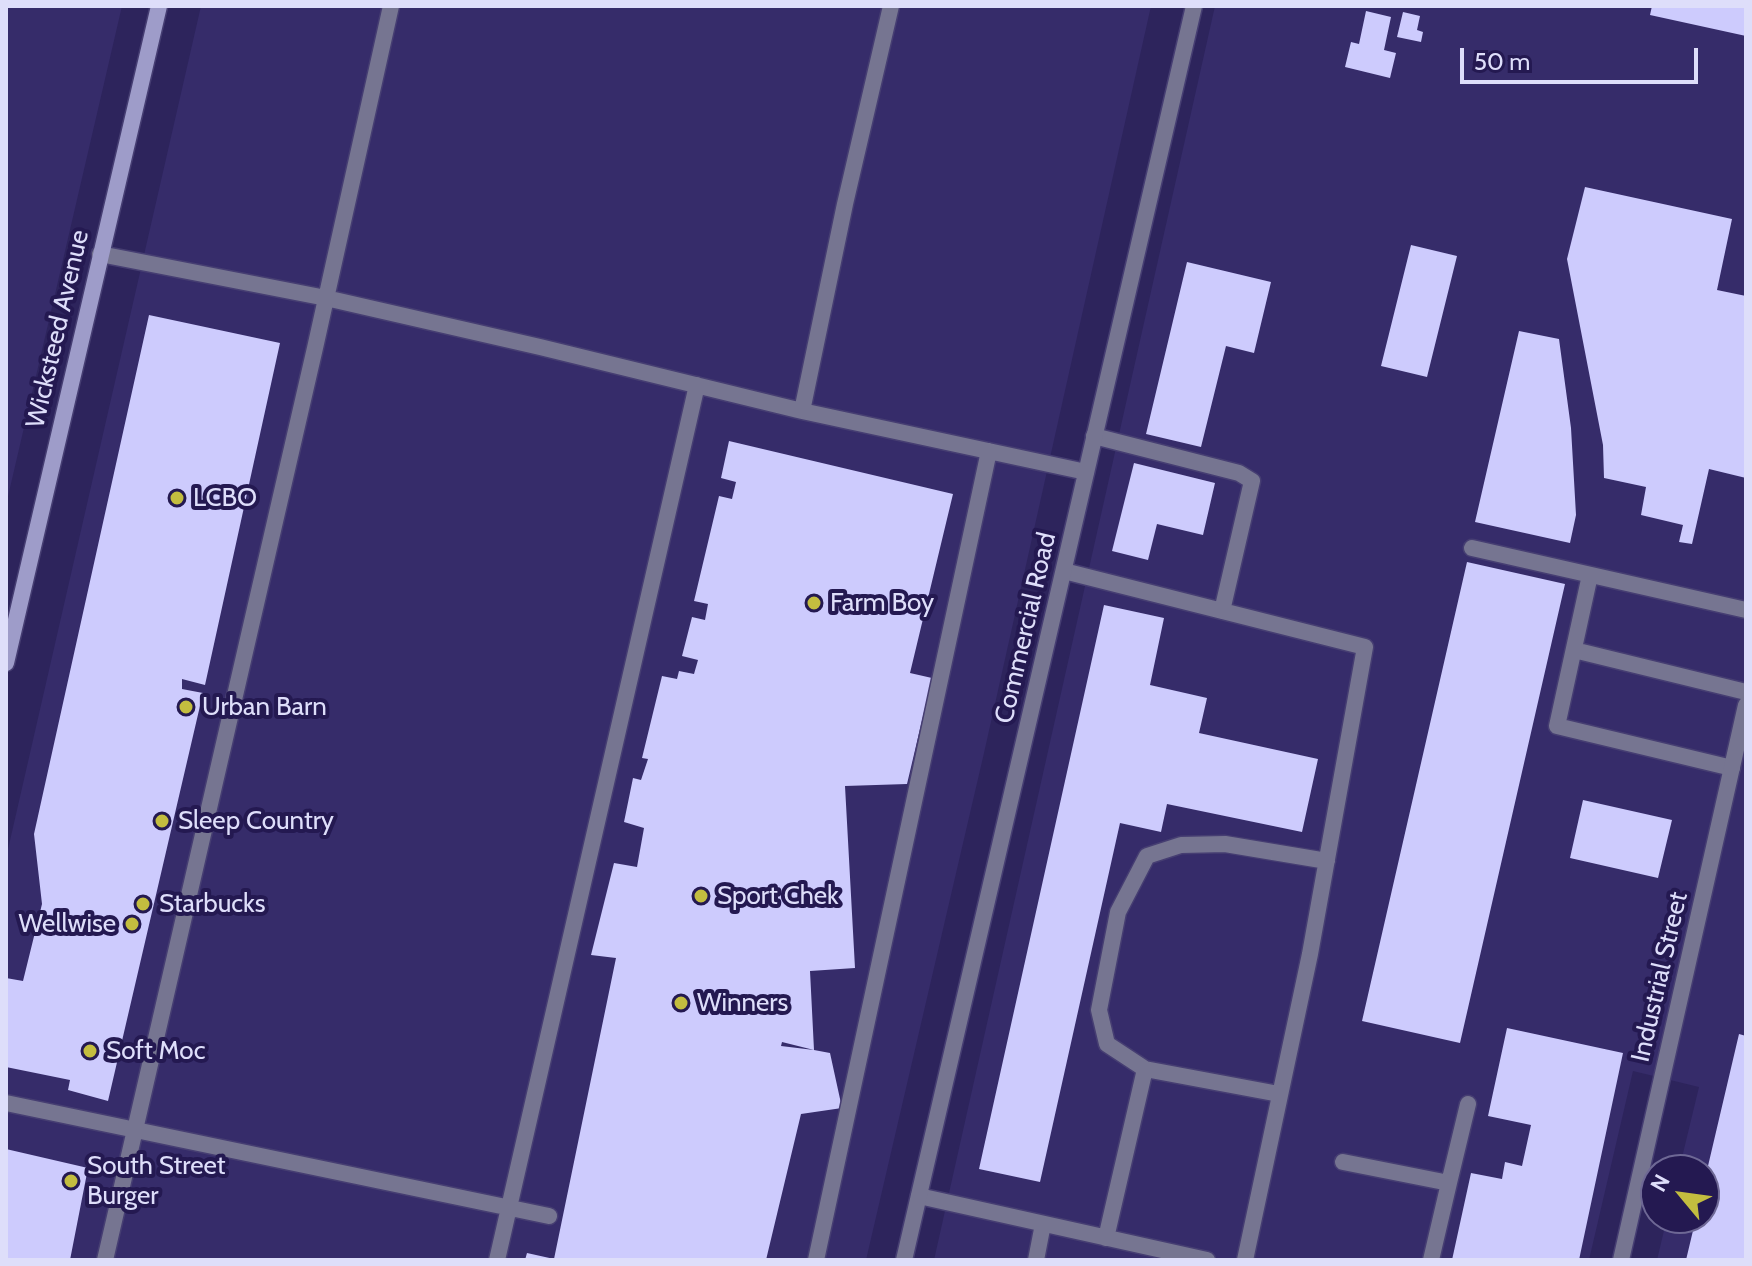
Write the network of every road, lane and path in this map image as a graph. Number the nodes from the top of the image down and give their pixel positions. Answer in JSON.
{"nodes":[{"id":1,"x":159,"y":6,"type":"edge"},
{"id":2,"x":391,"y":6,"type":"edge"},
{"id":3,"x":891,"y":6,"type":"edge"},
{"id":4,"x":1194,"y":6,"type":"edge"},
{"id":5,"x":100,"y":254,"type":"junction"},
{"id":6,"x":326,"y":298,"type":"junction"},
{"id":7,"x":697,"y":385,"type":"junction"},
{"id":8,"x":802,"y":411,"type":"junction"},
{"id":9,"x":1094,"y":436,"type":"junction"},
{"id":10,"x":989,"y":451,"type":"junction"},
{"id":11,"x":1086,"y":472,"type":"junction"},
{"id":12,"x":1472,"y":548,"type":"dead end"},
{"id":13,"x":1064,"y":571,"type":"junction"},
{"id":14,"x":1590,"y":575,"type":"junction"},
{"id":15,"x":1746,"y":610,"type":"edge"},
{"id":16,"x":1222,"y":611,"type":"junction"},
{"id":17,"x":1574,"y":650,"type":"junction"},
{"id":18,"x":6,"y":663,"type":"edge"},
{"id":19,"x":1746,"y":692,"type":"edge"},
{"id":20,"x":1746,"y":705,"type":"edge"},
{"id":21,"x":1732,"y":768,"type":"junction"},
{"id":22,"x":1327,"y":861,"type":"junction"},
{"id":23,"x":1145,"y":1069,"type":"junction"},
{"id":24,"x":1279,"y":1094,"type":"junction"},
{"id":25,"x":6,"y":1103,"type":"edge"},
{"id":26,"x":1468,"y":1104,"type":"dead end"},
{"id":27,"x":133,"y":1129,"type":"junction"},
{"id":28,"x":1343,"y":1162,"type":"dead end"},
{"id":29,"x":1449,"y":1183,"type":"junction"},
{"id":30,"x":919,"y":1196,"type":"junction"},
{"id":31,"x":509,"y":1208,"type":"junction"},
{"id":32,"x":549,"y":1216,"type":"dead end"},
{"id":33,"x":1043,"y":1224,"type":"junction"},
{"id":34,"x":1106,"y":1238,"type":"junction"},
{"id":35,"x":105,"y":1260,"type":"edge"},
{"id":36,"x":497,"y":1260,"type":"edge"},
{"id":37,"x":816,"y":1260,"type":"edge"},
{"id":38,"x":904,"y":1260,"type":"edge"},
{"id":39,"x":1036,"y":1260,"type":"edge"},
{"id":40,"x":1207,"y":1260,"type":"edge"},
{"id":41,"x":1245,"y":1260,"type":"edge"},
{"id":42,"x":1431,"y":1260,"type":"edge"},
{"id":43,"x":1621,"y":1260,"type":"edge"}],
"edges":[{"from":1,"to":5,"type":"street","name":"Wicksteed Avenue"},
{"from":2,"to":6,"type":"street"},
{"from":3,"to":8,"type":"street"},
{"from":4,"to":9,"type":"street","name":"Commercial Road"},
{"from":5,"to":6,"type":"street"},
{"from":5,"to":18,"type":"street","name":"Wicksteed Avenue"},
{"from":6,"to":7,"type":"street"},
{"from":6,"to":27,"type":"street"},
{"from":7,"to":8,"type":"street"},
{"from":7,"to":31,"type":"street"},
{"from":8,"to":10,"type":"street"},
{"from":9,"to":11,"type":"street","name":"Commercial Road"},
{"from":9,"to":16,"type":"street"},
{"from":10,"to":11,"type":"street"},
{"from":10,"to":37,"type":"street"},
{"from":11,"to":13,"type":"street","name":"Commercial Road"},
{"from":12,"to":14,"type":"street"},
{"from":13,"to":16,"type":"street"},
{"from":13,"to":30,"type":"street","name":"Commercial Road"},
{"from":14,"to":15,"type":"street"},
{"from":14,"to":17,"type":"street"},
{"from":16,"to":22,"type":"street"},
{"from":17,"to":19,"type":"street"},
{"from":17,"to":21,"type":"street"},
{"from":20,"to":21,"type":"street","name":"Industrial Street"},
{"from":21,"to":43,"type":"street","name":"Industrial Street"},
{"from":22,"to":23,"type":"street"},
{"from":22,"to":24,"type":"street"},
{"from":23,"to":24,"type":"street"},
{"from":23,"to":34,"type":"street"},
{"from":24,"to":41,"type":"street"},
{"from":25,"to":27,"type":"street"},
{"from":26,"to":29,"type":"street"},
{"from":27,"to":31,"type":"street"},
{"from":27,"to":35,"type":"street"},
{"from":28,"to":29,"type":"street"},
{"from":29,"to":42,"type":"street"},
{"from":30,"to":33,"type":"street"},
{"from":30,"to":38,"type":"street","name":"Commercial Road"},
{"from":31,"to":32,"type":"street"},
{"from":31,"to":36,"type":"street"},
{"from":33,"to":34,"type":"street"},
{"from":33,"to":39,"type":"street"},
{"from":34,"to":40,"type":"street"}]}
